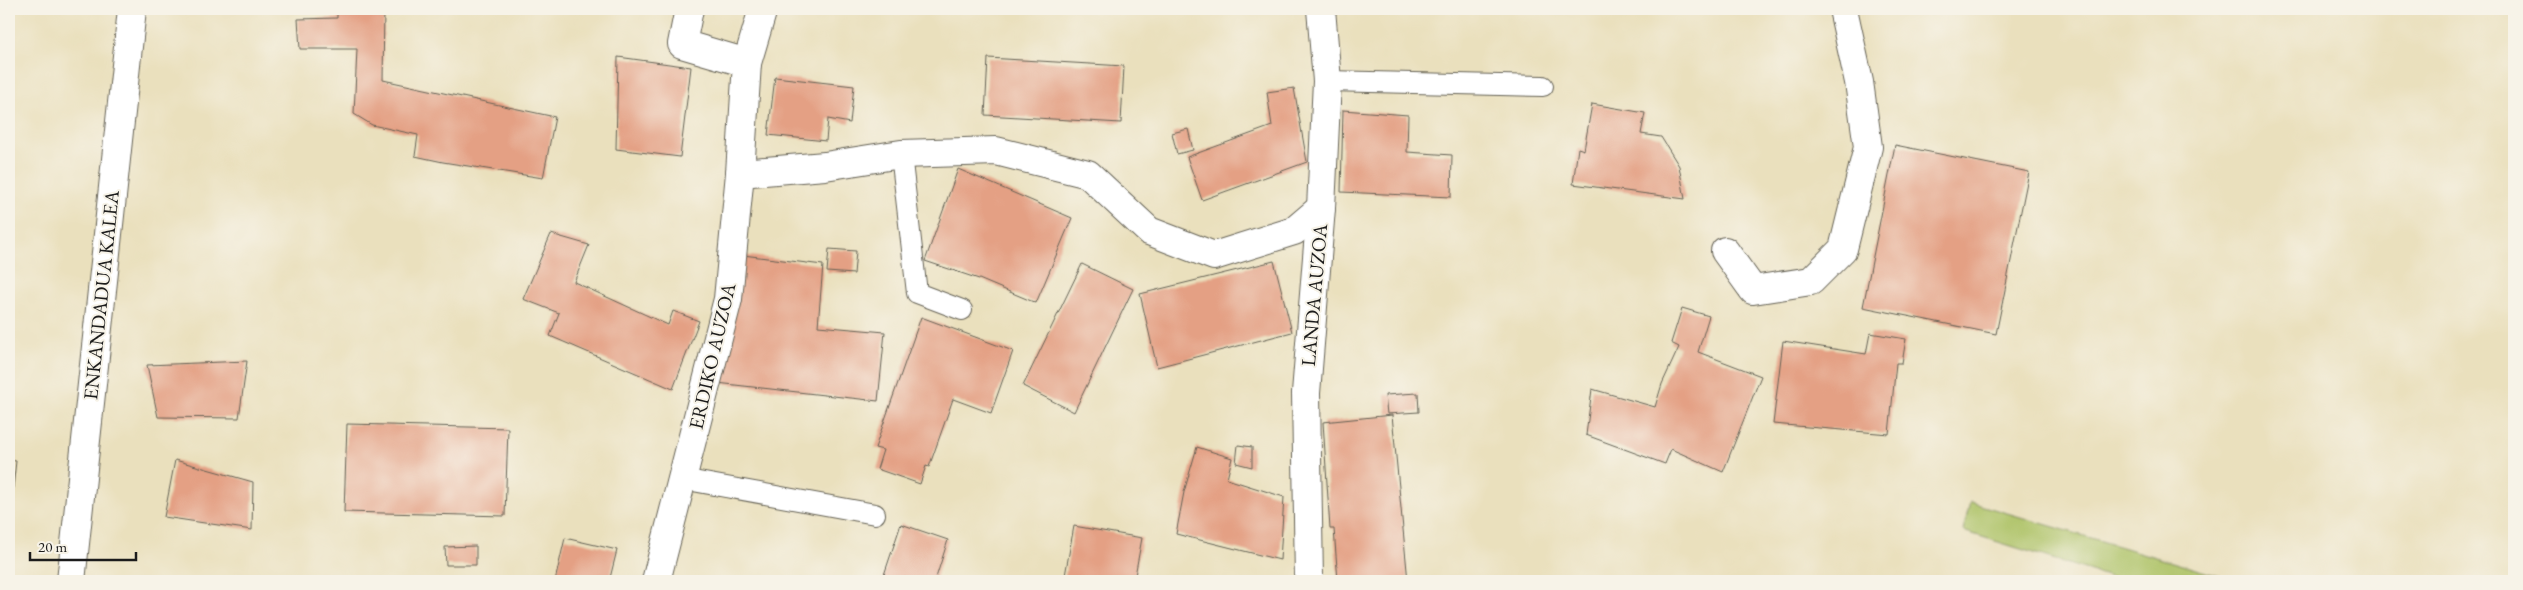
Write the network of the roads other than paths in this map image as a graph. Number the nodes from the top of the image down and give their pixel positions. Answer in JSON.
{"nodes":[{"id":1,"x":132,"y":9,"type":"edge"},
{"id":2,"x":689,"y":9,"type":"edge"},
{"id":3,"x":763,"y":9,"type":"edge"},
{"id":4,"x":1321,"y":9,"type":"edge"},
{"id":5,"x":1843,"y":9,"type":"edge"},
{"id":6,"x":747,"y":63,"type":"junction"},
{"id":7,"x":1327,"y":80,"type":"junction"},
{"id":8,"x":1543,"y":86,"type":"dead end"},
{"id":9,"x":901,"y":154,"type":"junction"},
{"id":10,"x":740,"y":173,"type":"junction"},
{"id":11,"x":1321,"y":208,"type":"junction"},
{"id":12,"x":1725,"y":251,"type":"dead end"},
{"id":13,"x":962,"y":310,"type":"dead end"},
{"id":14,"x":682,"y":479,"type":"junction"},
{"id":15,"x":875,"y":514,"type":"dead end"},
{"id":16,"x":71,"y":581,"type":"edge"},
{"id":17,"x":656,"y":581,"type":"edge"},
{"id":18,"x":1308,"y":581,"type":"edge"}],
"edges":[{"from":1,"to":16,"type":"street","name":"ENKANDADUA KALEA"},
{"from":2,"to":6,"type":"street"},
{"from":3,"to":6,"type":"street","name":"ERDIKO AUZOA"},
{"from":4,"to":7,"type":"street","name":"LANDA AUZOA"},
{"from":5,"to":12,"type":"street"},
{"from":6,"to":10,"type":"street","name":"ERDIKO AUZOA"},
{"from":7,"to":8,"type":"lane"},
{"from":7,"to":11,"type":"street","name":"LANDA AUZOA"},
{"from":9,"to":10,"type":"street"},
{"from":9,"to":11,"type":"street"},
{"from":9,"to":13,"type":"lane"},
{"from":10,"to":14,"type":"street","name":"ERDIKO AUZOA"},
{"from":11,"to":18,"type":"street","name":"LANDA AUZOA"},
{"from":14,"to":15,"type":"lane"},
{"from":14,"to":17,"type":"street","name":"ERDIKO AUZOA"}]}
